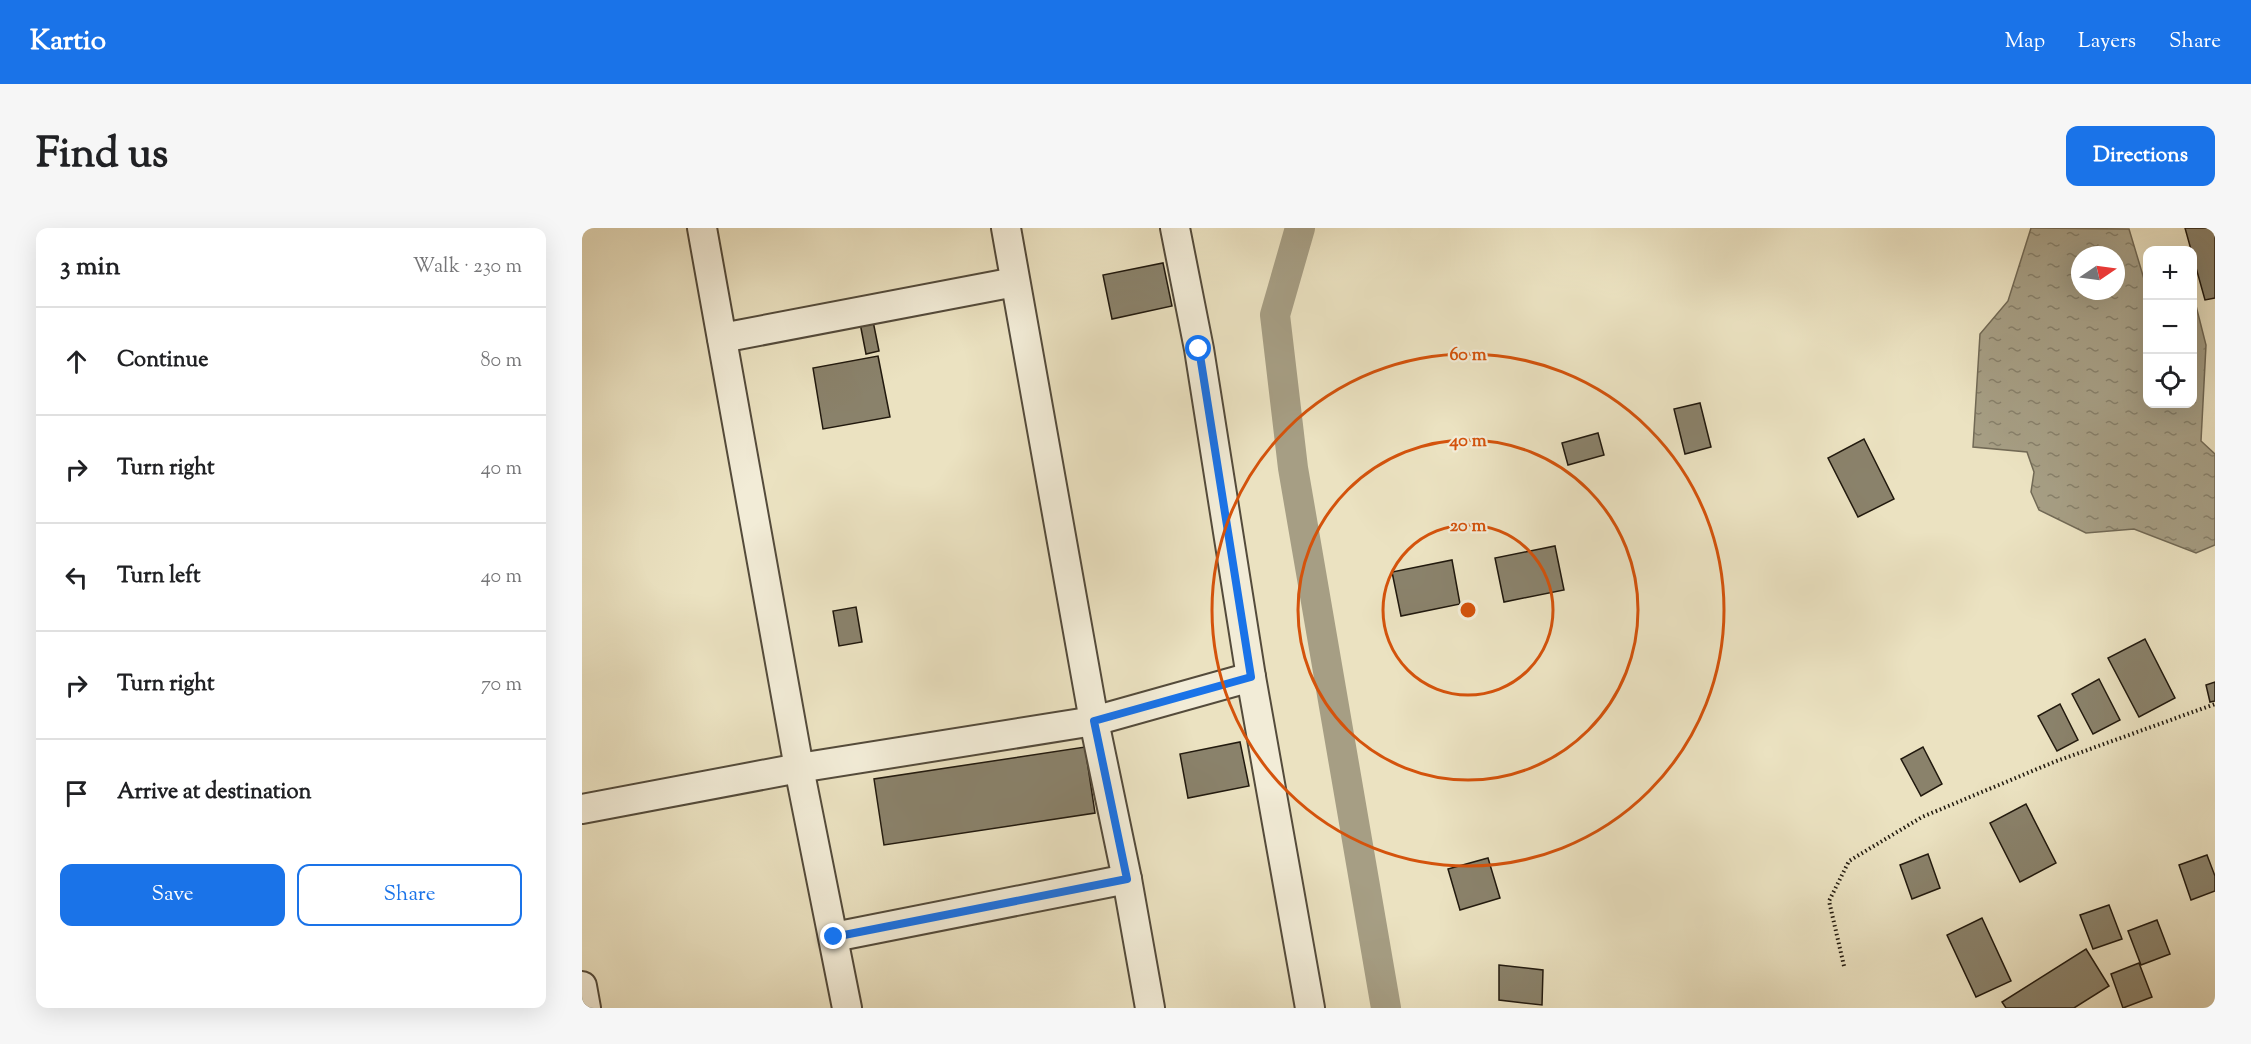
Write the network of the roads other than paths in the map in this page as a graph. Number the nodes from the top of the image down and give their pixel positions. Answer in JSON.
{"nodes":[{"id":1,"x":702,"y":228,"type":"edge"},
{"id":2,"x":1006,"y":228,"type":"edge"},
{"id":3,"x":1174,"y":228,"type":"edge"},
{"id":4,"x":1015,"y":282,"type":"junction"},
{"id":5,"x":722,"y":338,"type":"junction"},
{"id":6,"x":1251,"y":677,"type":"junction"},
{"id":7,"x":1094,"y":721,"type":"junction"},
{"id":8,"x":799,"y":768,"type":"junction"},
{"id":9,"x":582,"y":809,"type":"edge"},
{"id":10,"x":1127,"y":879,"type":"junction"},
{"id":11,"x":834,"y":937,"type":"junction"},
{"id":12,"x":582,"y":986,"type":"edge"},
{"id":13,"x":586,"y":1008,"type":"edge"},
{"id":14,"x":846,"y":1008,"type":"edge"},
{"id":15,"x":1150,"y":1008,"type":"edge"},
{"id":16,"x":1310,"y":1008,"type":"edge"}],
"edges":[{"from":1,"to":5,"type":"street"},
{"from":2,"to":4,"type":"street"},
{"from":3,"to":6,"type":"street"},
{"from":4,"to":5,"type":"street"},
{"from":4,"to":7,"type":"street"},
{"from":5,"to":8,"type":"street"},
{"from":6,"to":7,"type":"street"},
{"from":6,"to":16,"type":"street"},
{"from":7,"to":8,"type":"street"},
{"from":7,"to":10,"type":"street"},
{"from":8,"to":9,"type":"street"},
{"from":8,"to":11,"type":"street"},
{"from":10,"to":11,"type":"street"},
{"from":10,"to":15,"type":"street"},
{"from":11,"to":14,"type":"street"},
{"from":12,"to":13,"type":"street"}]}
